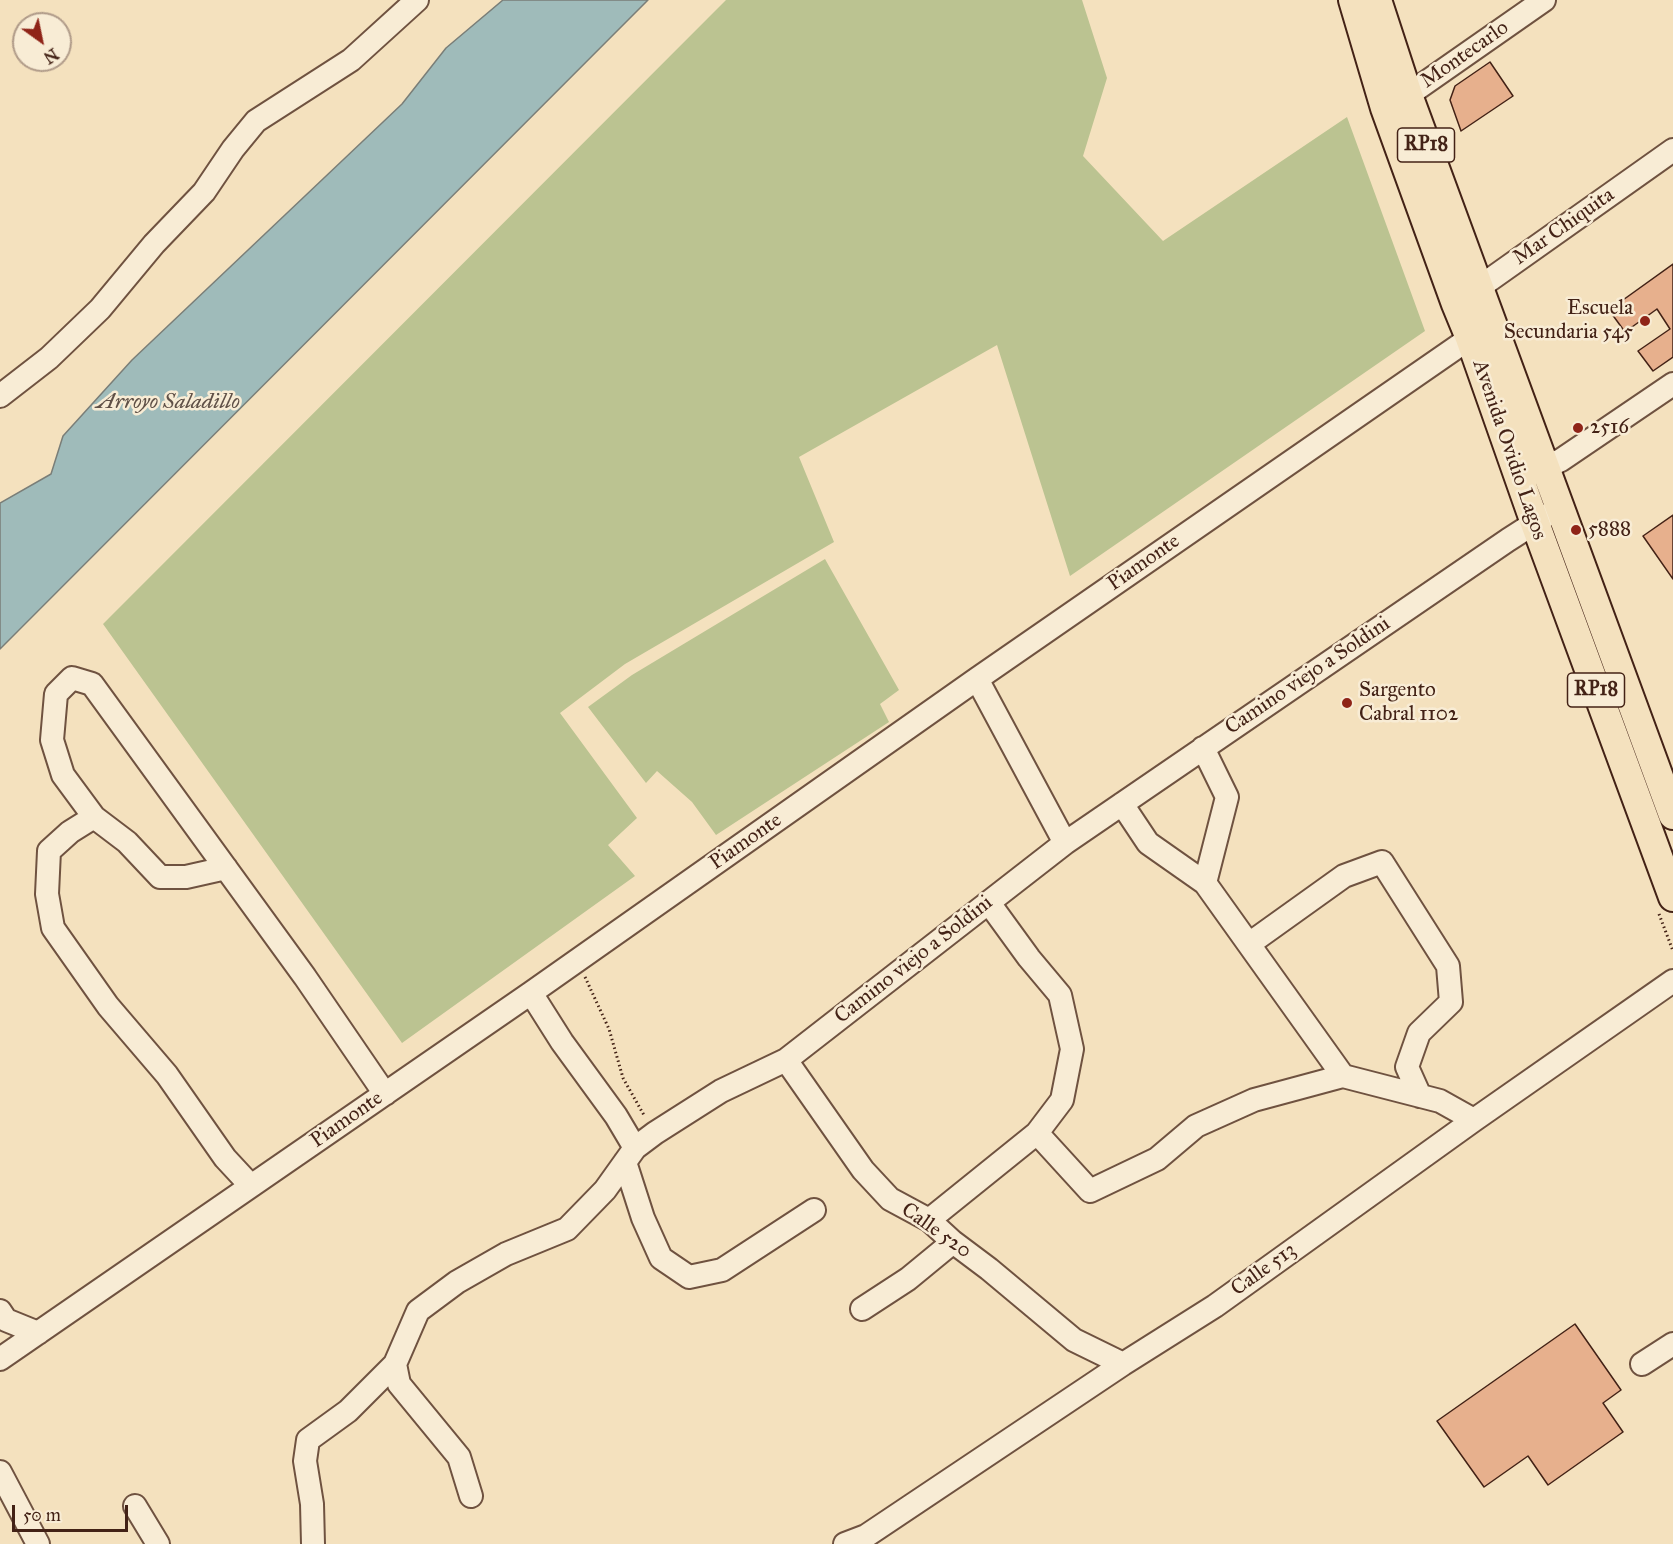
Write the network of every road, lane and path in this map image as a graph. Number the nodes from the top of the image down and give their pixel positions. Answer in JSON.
{"nodes":[{"id":1,"x":417,"y":0,"type":"edge"},
{"id":2,"x":1353,"y":0,"type":"edge"},
{"id":3,"x":1377,"y":0,"type":"edge"},
{"id":4,"x":1544,"y":0,"type":"edge"},
{"id":5,"x":1396,"y":102,"type":"junction"},
{"id":6,"x":1673,"y":150,"type":"edge"},
{"id":7,"x":1467,"y":296,"type":"junction"},
{"id":8,"x":1481,"y":332,"type":"junction"},
{"id":9,"x":1673,"y":384,"type":"edge"},
{"id":10,"x":0,"y":396,"type":"edge"},
{"id":11,"x":1544,"y":467,"type":"junction"},
{"id":12,"x":1519,"y":480,"type":"junction"},
{"id":13,"x":1559,"y":508,"type":"junction"},
{"id":14,"x":1534,"y":523,"type":"junction"},
{"id":15,"x":977,"y":680,"type":"junction"},
{"id":16,"x":1203,"y":748,"type":"junction"},
{"id":17,"x":1122,"y":804,"type":"junction"},
{"id":18,"x":1673,"y":815,"type":"edge"},
{"id":19,"x":94,"y":817,"type":"junction"},
{"id":20,"x":1065,"y":843,"type":"junction"},
{"id":21,"x":226,"y":868,"type":"junction"},
{"id":22,"x":1205,"y":883,"type":"junction"},
{"id":23,"x":1673,"y":897,"type":"edge"},
{"id":24,"x":988,"y":903,"type":"junction"},
{"id":25,"x":1249,"y":944,"type":"junction"},
{"id":26,"x":577,"y":960,"type":"junction"},
{"id":27,"x":1673,"y":981,"type":"edge"},
{"id":28,"x":531,"y":993,"type":"junction"},
{"id":29,"x":786,"y":1060,"type":"junction"},
{"id":30,"x":1343,"y":1076,"type":"junction"},
{"id":31,"x":385,"y":1094,"type":"junction"},
{"id":32,"x":1420,"y":1096,"type":"junction"},
{"id":33,"x":1474,"y":1120,"type":"junction"},
{"id":34,"x":655,"y":1133,"type":"junction"},
{"id":35,"x":1037,"y":1133,"type":"junction"},
{"id":36,"x":630,"y":1155,"type":"junction"},
{"id":37,"x":251,"y":1186,"type":"junction"},
{"id":38,"x":814,"y":1210,"type":"dead end"},
{"id":39,"x":929,"y":1220,"type":"junction"},
{"id":40,"x":953,"y":1242,"type":"junction"},
{"id":41,"x":862,"y":1309,"type":"dead end"},
{"id":42,"x":0,"y":1311,"type":"edge"},
{"id":43,"x":38,"y":1333,"type":"junction"},
{"id":44,"x":1673,"y":1344,"type":"edge"},
{"id":45,"x":0,"y":1359,"type":"edge"},
{"id":46,"x":395,"y":1364,"type":"junction"},
{"id":47,"x":1123,"y":1364,"type":"junction"},
{"id":48,"x":1642,"y":1364,"type":"dead end"},
{"id":49,"x":0,"y":1472,"type":"edge"},
{"id":50,"x":471,"y":1496,"type":"dead end"},
{"id":51,"x":135,"y":1506,"type":"dead end"},
{"id":52,"x":312,"y":1543,"type":"edge"},
{"id":53,"x":38,"y":1544,"type":"edge"},
{"id":54,"x":158,"y":1544,"type":"edge"},
{"id":55,"x":845,"y":1544,"type":"edge"}],
"edges":[{"from":1,"to":10,"type":"street"},
{"from":2,"to":5,"type":"main road","name":"Avenida Ovidio Lagos","number":"RP18"},
{"from":3,"to":5,"type":"main road","name":"Avenida Ovidio Lagos","number":"RP18"},
{"from":4,"to":5,"type":"street","name":"Montecarlo"},
{"from":5,"to":7,"type":"main road","name":"Avenida Ovidio Lagos","number":"RP18"},
{"from":6,"to":7,"type":"street","name":"Mar Chiquita"},
{"from":7,"to":8,"type":"main road","name":"Avenida Ovidio Lagos","number":"RP18"},
{"from":8,"to":11,"type":"main road","name":"Avenida Ovidio Lagos","number":"RP18"},
{"from":8,"to":12,"type":"main road","name":"Avenida Ovidio Lagos","number":"RP18"},
{"from":8,"to":15,"type":"street","name":"Piamonte"},
{"from":9,"to":11,"type":"street"},
{"from":11,"to":12,"type":"street"},
{"from":11,"to":13,"type":"main road","name":"Avenida Ovidio Lagos","number":"RP18"},
{"from":12,"to":14,"type":"main road","name":"Avenida Ovidio Lagos","number":"RP18"},
{"from":13,"to":14,"type":"street","name":"Camino viejo a Soldini"},
{"from":13,"to":18,"type":"main road","name":"Avenida Ovidio Lagos","number":"RP18"},
{"from":14,"to":16,"type":"street","name":"Camino viejo a Soldini"},
{"from":14,"to":23,"type":"main road","name":"Avenida Ovidio Lagos","number":"RP18"},
{"from":15,"to":20,"type":"street"},
{"from":15,"to":26,"type":"street","name":"Piamonte"},
{"from":16,"to":17,"type":"street","name":"Camino viejo a Soldini"},
{"from":16,"to":22,"type":"street"},
{"from":17,"to":20,"type":"street","name":"Camino viejo a Soldini"},
{"from":17,"to":22,"type":"street"},
{"from":19,"to":21,"type":"street"},
{"from":19,"to":21,"type":"street"},
{"from":19,"to":37,"type":"street"},
{"from":20,"to":24,"type":"street","name":"Camino viejo a Soldini"},
{"from":21,"to":31,"type":"street"},
{"from":22,"to":25,"type":"street"},
{"from":24,"to":29,"type":"street","name":"Camino viejo a Soldini"},
{"from":24,"to":35,"type":"street"},
{"from":25,"to":30,"type":"street"},
{"from":25,"to":32,"type":"street"},
{"from":26,"to":28,"type":"street","name":"Piamonte"},
{"from":26,"to":34,"type":"path"},
{"from":27,"to":33,"type":"street","name":"Calle 513"},
{"from":28,"to":31,"type":"street","name":"Piamonte"},
{"from":28,"to":36,"type":"street"},
{"from":29,"to":34,"type":"street","name":"Camino viejo a Soldini"},
{"from":29,"to":39,"type":"street","name":"Calle 520"},
{"from":30,"to":32,"type":"street"},
{"from":30,"to":35,"type":"street"},
{"from":31,"to":37,"type":"street","name":"Piamonte"},
{"from":32,"to":33,"type":"street"},
{"from":33,"to":47,"type":"street","name":"Calle 513"},
{"from":34,"to":36,"type":"street","name":"Camino viejo a Soldini"},
{"from":35,"to":39,"type":"street"},
{"from":36,"to":38,"type":"street"},
{"from":36,"to":46,"type":"street","name":"Camino viejo a Soldini"},
{"from":37,"to":43,"type":"street","name":"Piamonte"},
{"from":39,"to":40,"type":"street","name":"Calle 520"},
{"from":40,"to":41,"type":"street"},
{"from":40,"to":47,"type":"street","name":"Calle 520"},
{"from":42,"to":43,"type":"street"},
{"from":43,"to":45,"type":"street","name":"Piamonte"},
{"from":44,"to":48,"type":"street"},
{"from":46,"to":50,"type":"street"},
{"from":46,"to":52,"type":"street","name":"Camino viejo a Soldini"},
{"from":47,"to":55,"type":"street","name":"Calle 513"},
{"from":49,"to":53,"type":"street"},
{"from":51,"to":54,"type":"street"}]}
